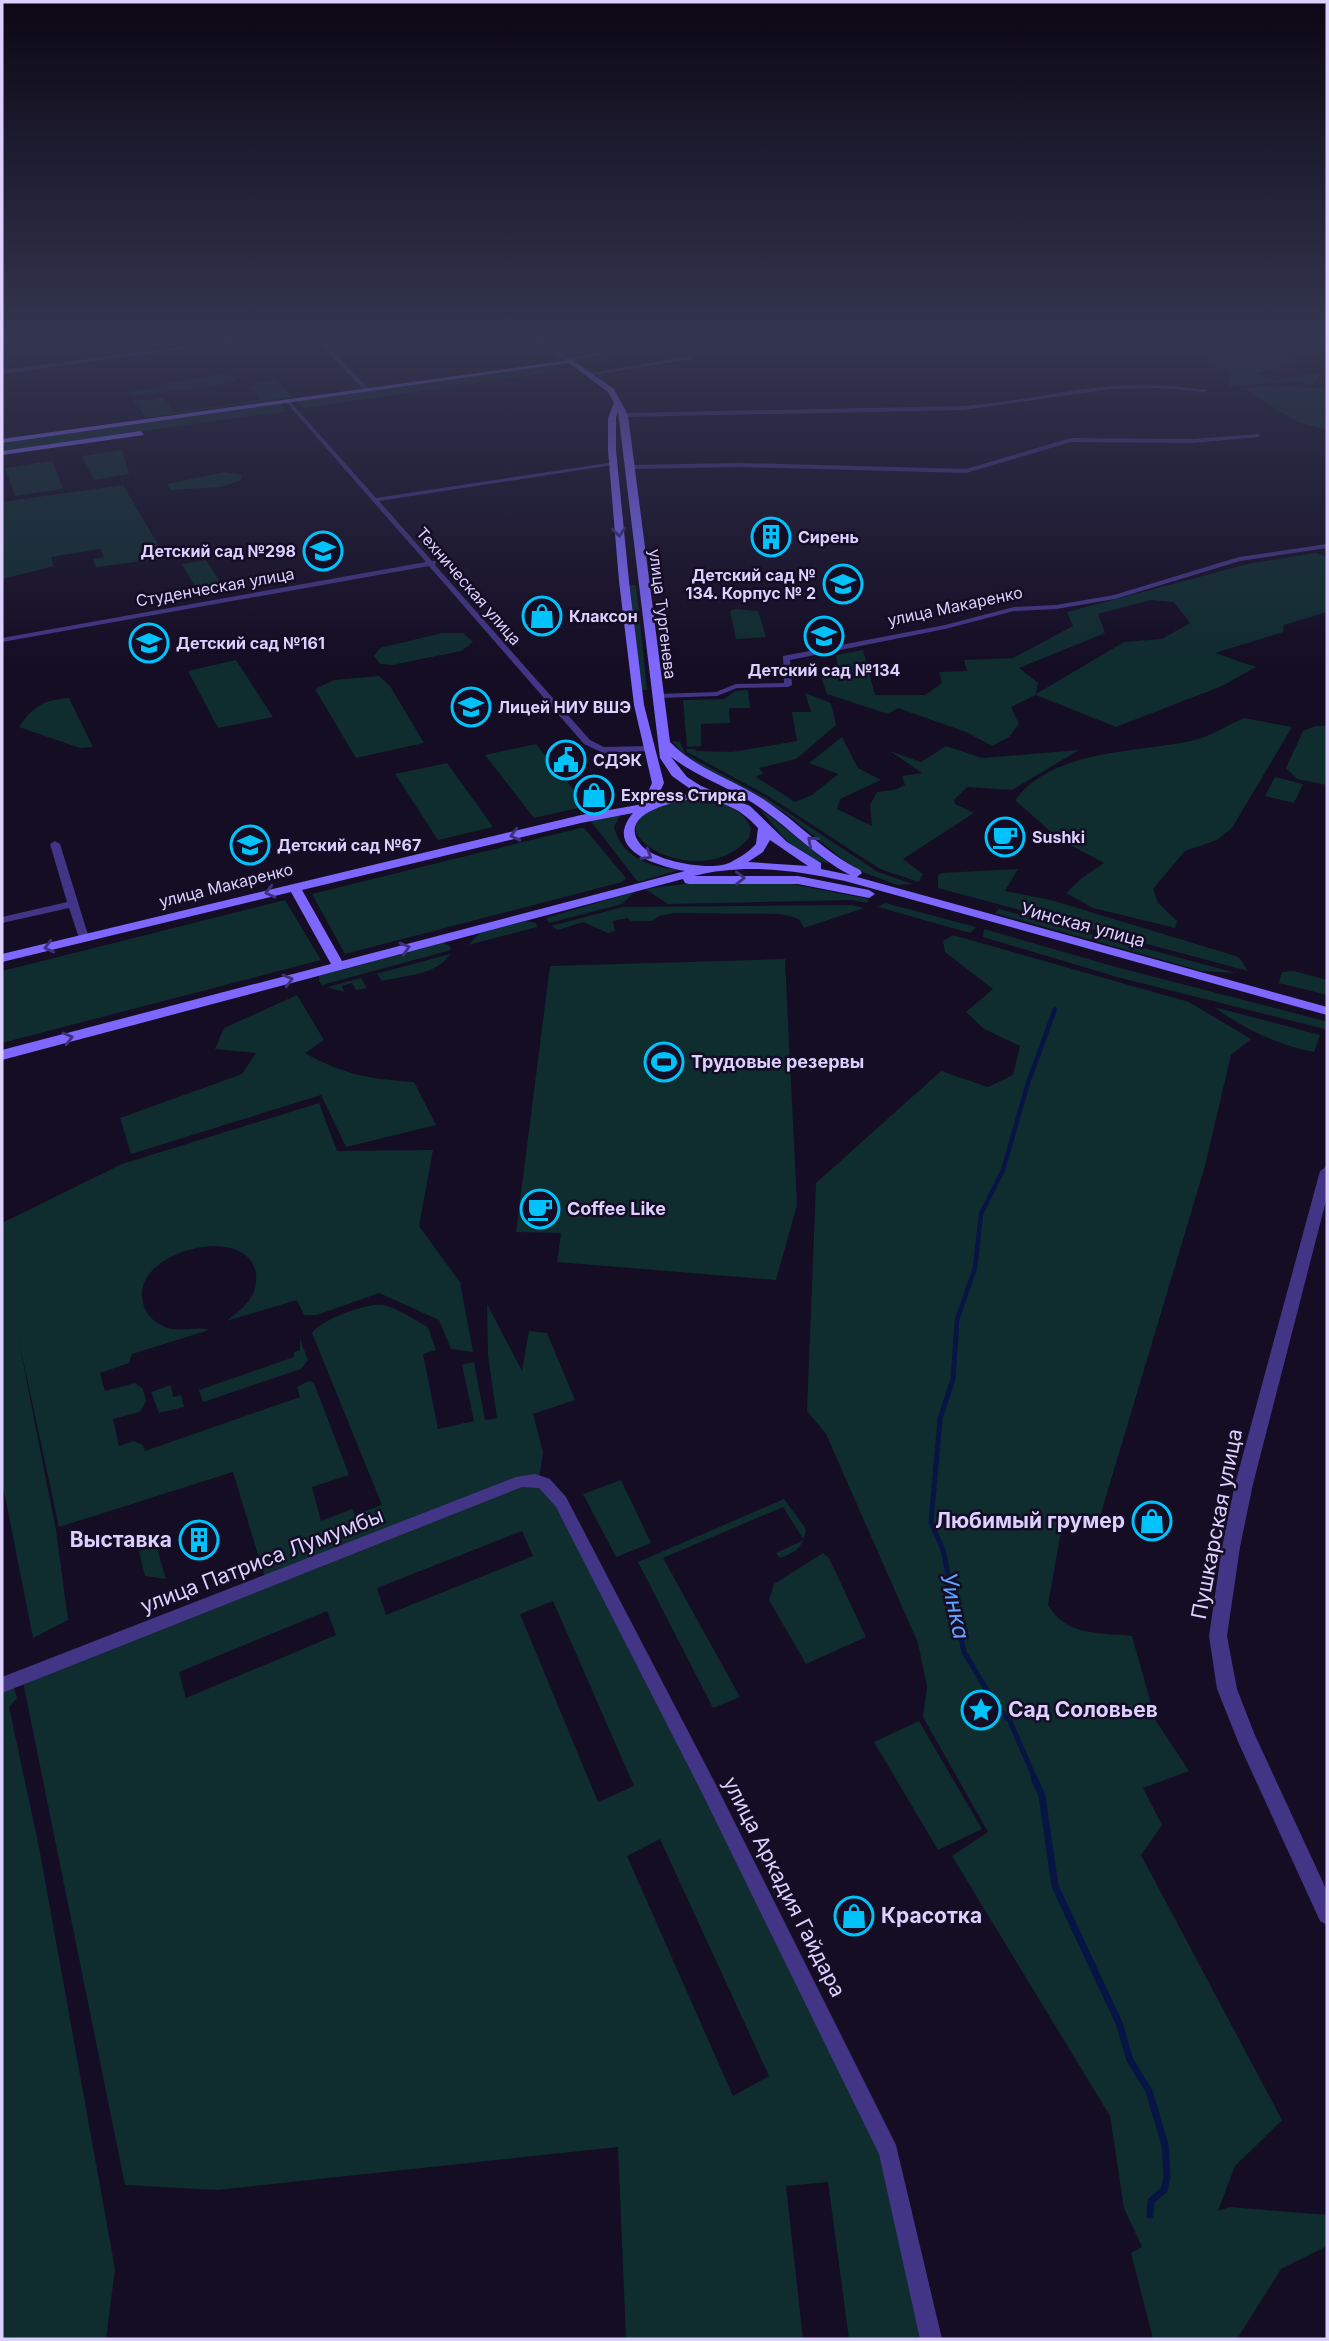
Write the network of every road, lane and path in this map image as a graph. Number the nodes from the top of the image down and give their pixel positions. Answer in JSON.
{"nodes":[{"id":1,"x":63,"y":444,"type":"edge"},
{"id":2,"x":323,"y":444,"type":"edge"},
{"id":3,"x":613,"y":444,"type":"edge"},
{"id":4,"x":628,"y":444,"type":"edge"},
{"id":5,"x":1057,"y":444,"type":"edge"},
{"id":6,"x":2,"y":453,"type":"edge"},
{"id":7,"x":613,"y":465,"type":"junction"},
{"id":8,"x":632,"y":467,"type":"junction"},
{"id":9,"x":374,"y":500,"type":"junction"},
{"id":10,"x":617,"y":502,"type":"junction"},
{"id":11,"x":633,"y":502,"type":"junction"},
{"id":12,"x":1327,"y":546,"type":"edge"},
{"id":13,"x":433,"y":563,"type":"junction"},
{"id":14,"x":624,"y":581,"type":"junction"},
{"id":15,"x":643,"y":581,"type":"junction"},
{"id":16,"x":2,"y":640,"type":"edge"},
{"id":17,"x":638,"y":696,"type":"junction"},
{"id":18,"x":657,"y":696,"type":"junction"},
{"id":19,"x":664,"y":744,"type":"junction"},
{"id":20,"x":648,"y":749,"type":"junction"},
{"id":21,"x":653,"y":767,"type":"junction"},
{"id":22,"x":723,"y":799,"type":"junction"},
{"id":23,"x":648,"y":807,"type":"junction"},
{"id":24,"x":581,"y":819,"type":"junction"},
{"id":25,"x":764,"y":827,"type":"junction"},
{"id":26,"x":55,"y":844,"type":"dead end"},
{"id":27,"x":732,"y":864,"type":"junction"},
{"id":28,"x":707,"y":869,"type":"junction"},
{"id":29,"x":831,"y":872,"type":"junction"},
{"id":30,"x":647,"y":885,"type":"junction"},
{"id":31,"x":294,"y":887,"type":"junction"},
{"id":32,"x":913,"y":898,"type":"junction"},
{"id":33,"x":73,"y":904,"type":"junction"},
{"id":34,"x":2,"y":920,"type":"edge"},
{"id":35,"x":85,"y":938,"type":"junction"},
{"id":36,"x":2,"y":958,"type":"edge"},
{"id":37,"x":340,"y":967,"type":"junction"},
{"id":38,"x":1327,"y":1011,"type":"edge"},
{"id":39,"x":2,"y":1055,"type":"edge"},
{"id":40,"x":1327,"y":1171,"type":"edge"},
{"id":41,"x":539,"y":1479,"type":"joint"},
{"id":42,"x":2,"y":1685,"type":"edge"},
{"id":43,"x":1327,"y":1914,"type":"edge"},
{"id":44,"x":931,"y":2339,"type":"edge"}],
"edges":[{"from":1,"to":6,"type":"main road"},
{"from":2,"to":9,"type":"street","name":"Техническая улица"},
{"from":3,"to":7,"type":"main road","name":"улица Тургенева"},
{"from":4,"to":8,"type":"main road","name":"улица Тургенева"},
{"from":5,"to":8,"type":"street"},
{"from":7,"to":8,"type":"main road"},
{"from":7,"to":9,"type":"street"},
{"from":7,"to":10,"type":"main road","name":"улица Тургенева"},
{"from":8,"to":11,"type":"main road","name":"улица Тургенева"},
{"from":9,"to":13,"type":"street","name":"Техническая улица"},
{"from":10,"to":11,"type":"main road"},
{"from":10,"to":14,"type":"main road","name":"улица Тургенева","one_way":true},
{"from":11,"to":15,"type":"main road","name":"улица Тургенева"},
{"from":12,"to":18,"type":"street","name":"улица Макаренко"},
{"from":13,"to":16,"type":"street","name":"Студенческая улица"},
{"from":13,"to":20,"type":"street","name":"Техническая улица"},
{"from":14,"to":15,"type":"main road"},
{"from":14,"to":17,"type":"main road","name":"улица Тургенева"},
{"from":15,"to":18,"type":"main road","name":"улица Тургенева"},
{"from":17,"to":18,"type":"main road"},
{"from":17,"to":20,"type":"main road","name":"улица Тургенева"},
{"from":18,"to":19,"type":"main road","name":"улица Тургенева"},
{"from":19,"to":22,"type":"main road","name":"улица Тургенева"},
{"from":32,"to":19,"type":"main road","one_way":true},
{"from":20,"to":21,"type":"main road","name":"улица Тургенева"},
{"from":21,"to":23,"type":"main road","name":"улица Тургенева"},
{"from":21,"to":24,"type":"main road"},
{"from":22,"to":23,"type":"main road","name":"улица Макаренко"},
{"from":22,"to":25,"type":"main road","name":"улица Тургенева"},
{"from":23,"to":24,"type":"main road","name":"улица Макаренко"},
{"from":23,"to":28,"type":"main road","one_way":true},
{"from":24,"to":31,"type":"main road","name":"улица Макаренко","one_way":true},
{"from":25,"to":27,"type":"main road"},
{"from":25,"to":29,"type":"main road","name":"улица Тургенева"},
{"from":26,"to":33,"type":"street"},
{"from":27,"to":28,"type":"main road"},
{"from":27,"to":29,"type":"main road"},
{"from":28,"to":30,"type":"main road"},
{"from":29,"to":32,"type":"main road","name":"Уинская улица"},
{"from":30,"to":32,"type":"main road","one_way":true},
{"from":37,"to":30,"type":"main road","one_way":true},
{"from":31,"to":35,"type":"main road","name":"улица Макаренко","one_way":true},
{"from":31,"to":37,"type":"main road"},
{"from":32,"to":38,"type":"main road","name":"Уинская улица"},
{"from":33,"to":34,"type":"street"},
{"from":33,"to":35,"type":"street"},
{"from":35,"to":36,"type":"main road","name":"улица Макаренко","one_way":true},
{"from":39,"to":37,"type":"main road","one_way":true},
{"from":40,"to":43,"type":"street","name":"Пушкарская улица"},
{"from":41,"to":42,"type":"street","name":"улица Патриса Лумумбы"},
{"from":41,"to":44,"type":"street","name":"улица Аркадия Гайдара"}]}
